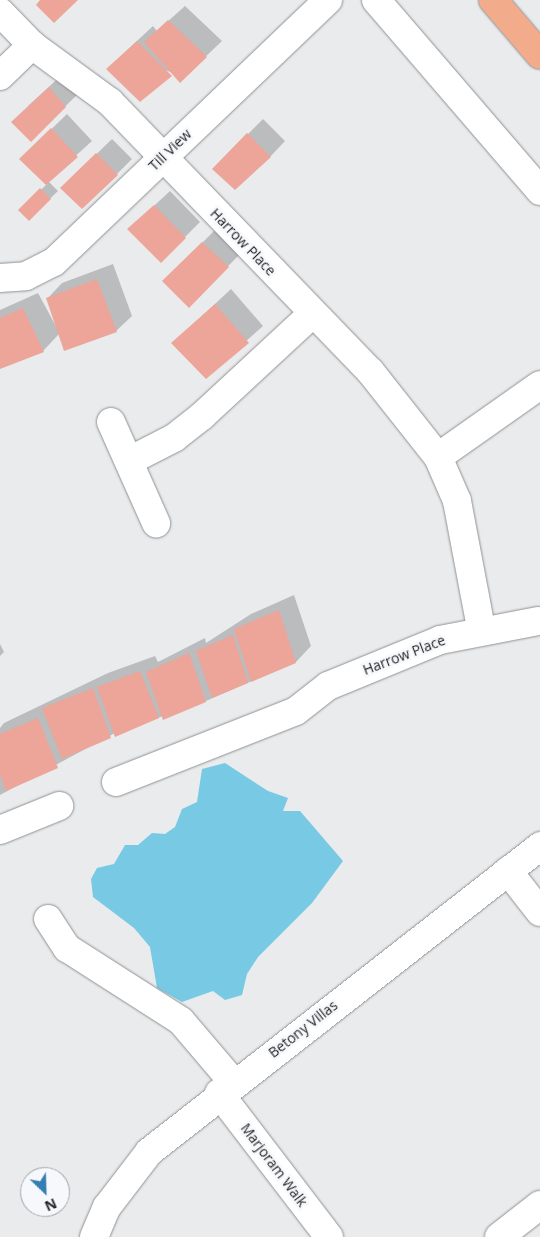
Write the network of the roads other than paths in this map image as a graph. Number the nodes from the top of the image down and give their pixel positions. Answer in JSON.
{"nodes":[{"id":1,"x":328,"y":0,"type":"edge"},
{"id":2,"x":376,"y":0,"type":"edge"},
{"id":3,"x":494,"y":0,"type":"edge"},
{"id":4,"x":1,"y":12,"type":"edge"},
{"id":5,"x":32,"y":45,"type":"junction"},
{"id":6,"x":540,"y":55,"type":"edge"},
{"id":7,"x":0,"y":76,"type":"edge"},
{"id":8,"x":162,"y":158,"type":"junction"},
{"id":9,"x":540,"y":191,"type":"edge"},
{"id":10,"x":0,"y":278,"type":"edge"},
{"id":11,"x":312,"y":314,"type":"junction"},
{"id":12,"x":540,"y":385,"type":"edge"},
{"id":13,"x":111,"y":422,"type":"dead end"},
{"id":14,"x":438,"y":457,"type":"junction"},
{"id":15,"x":129,"y":461,"type":"junction"},
{"id":16,"x":156,"y":523,"type":"dead end"},
{"id":17,"x":538,"y":621,"type":"dead end"},
{"id":18,"x":481,"y":628,"type":"junction"},
{"id":19,"x":116,"y":782,"type":"dead end"},
{"id":20,"x":59,"y":806,"type":"dead end"},
{"id":21,"x":0,"y":830,"type":"edge"},
{"id":22,"x":540,"y":846,"type":"edge"},
{"id":23,"x":508,"y":871,"type":"junction"},
{"id":24,"x":540,"y":912,"type":"edge"},
{"id":25,"x":48,"y":919,"type":"dead end"},
{"id":26,"x":226,"y":1088,"type":"junction"},
{"id":27,"x":540,"y":1205,"type":"edge"},
{"id":28,"x":94,"y":1237,"type":"edge"},
{"id":29,"x":328,"y":1237,"type":"edge"},
{"id":30,"x":499,"y":1237,"type":"edge"}],
"edges":[{"from":1,"to":8,"type":"street","name":"Till View"},
{"from":2,"to":9,"type":"street"},
{"from":3,"to":6,"type":"highway"},
{"from":4,"to":5,"type":"street","name":"Harrow Place"},
{"from":5,"to":7,"type":"street"},
{"from":5,"to":8,"type":"street","name":"Harrow Place"},
{"from":8,"to":10,"type":"street","name":"Till View"},
{"from":8,"to":11,"type":"street","name":"Harrow Place"},
{"from":11,"to":14,"type":"street","name":"Harrow Place"},
{"from":11,"to":15,"type":"street"},
{"from":12,"to":14,"type":"street"},
{"from":13,"to":15,"type":"street"},
{"from":14,"to":18,"type":"street","name":"Harrow Place"},
{"from":15,"to":16,"type":"street"},
{"from":17,"to":18,"type":"street","name":"Harrow Place"},
{"from":18,"to":19,"type":"street","name":"Harrow Place"},
{"from":20,"to":21,"type":"street"},
{"from":22,"to":23,"type":"street","name":"Betony Villas"},
{"from":23,"to":24,"type":"street"},
{"from":23,"to":26,"type":"street","name":"Betony Villas"},
{"from":25,"to":26,"type":"street","name":"Marjoram Walk"},
{"from":26,"to":28,"type":"street","name":"Betony Villas"},
{"from":26,"to":29,"type":"street","name":"Marjoram Walk"},
{"from":27,"to":30,"type":"street"}]}
